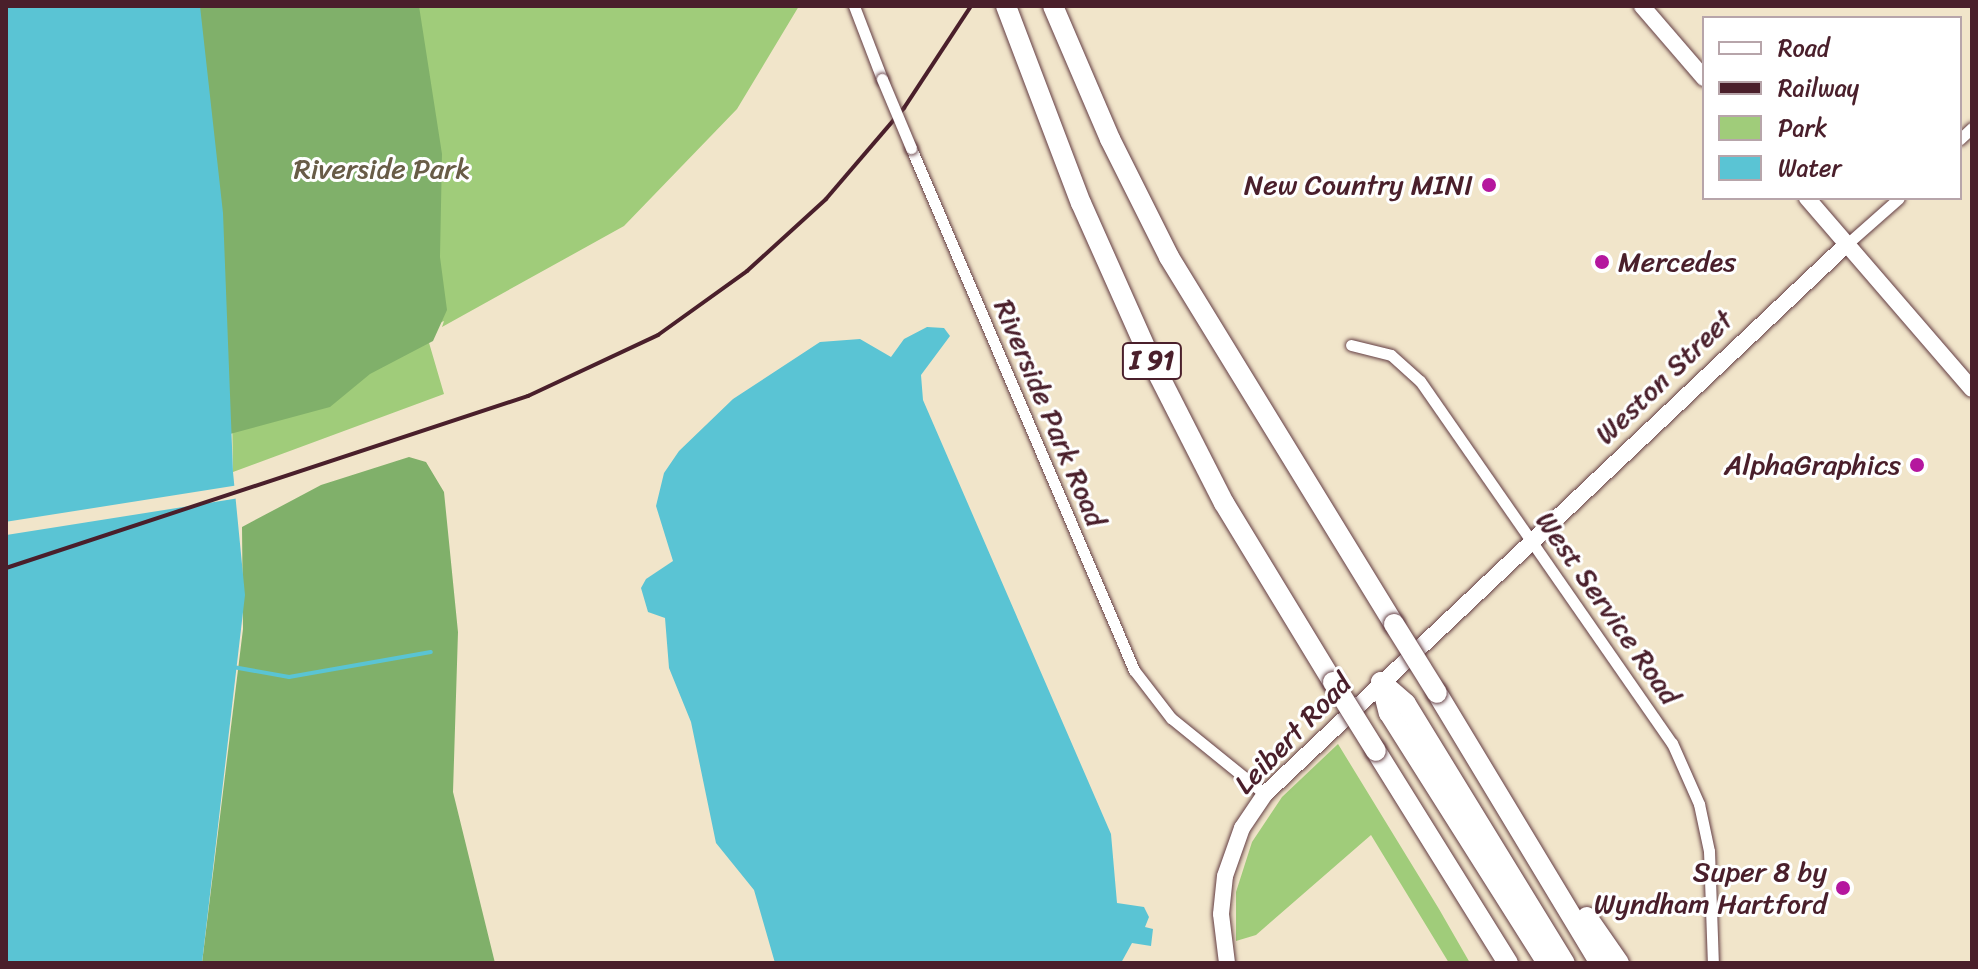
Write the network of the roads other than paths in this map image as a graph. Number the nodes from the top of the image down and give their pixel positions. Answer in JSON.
{"nodes":[{"id":1,"x":854,"y":6,"type":"edge"},
{"id":2,"x":1053,"y":6,"type":"edge"},
{"id":3,"x":1642,"y":6,"type":"edge"},
{"id":4,"x":1009,"y":13,"type":"edge"},
{"id":5,"x":1702,"y":76,"type":"edge"},
{"id":6,"x":1809,"y":200,"type":"edge"},
{"id":7,"x":1897,"y":200,"type":"edge"},
{"id":8,"x":1847,"y":244,"type":"junction"},
{"id":9,"x":1351,"y":345,"type":"dead end"},
{"id":10,"x":1972,"y":389,"type":"edge"},
{"id":11,"x":1532,"y":539,"type":"junction"},
{"id":12,"x":1381,"y":682,"type":"junction"},
{"id":13,"x":1265,"y":794,"type":"junction"},
{"id":14,"x":1553,"y":884,"type":"junction"},
{"id":15,"x":1482,"y":922,"type":"junction"},
{"id":16,"x":1227,"y":963,"type":"edge"},
{"id":17,"x":1490,"y":963,"type":"edge"},
{"id":18,"x":1508,"y":963,"type":"edge"},
{"id":19,"x":1547,"y":963,"type":"edge"},
{"id":20,"x":1565,"y":963,"type":"edge"},
{"id":21,"x":1600,"y":963,"type":"edge"},
{"id":22,"x":1619,"y":963,"type":"edge"},
{"id":23,"x":1713,"y":963,"type":"edge"}],
"edges":[{"from":1,"to":13,"type":"street","name":"Riverside Park Road","bridge":true},
{"from":2,"to":14,"type":"highway","number":"I 91","bridge":true},
{"from":3,"to":5,"type":"street"},
{"from":4,"to":15,"type":"highway","number":"I 91","bridge":true},
{"from":6,"to":8,"type":"street"},
{"from":7,"to":8,"type":"street"},
{"from":8,"to":10,"type":"street"},
{"from":8,"to":11,"type":"street","name":"Weston Street"},
{"from":9,"to":11,"type":"street","name":"West Service Road"},
{"from":11,"to":12,"type":"street","name":"Weston Street"},
{"from":11,"to":23,"type":"street","name":"West Service Road"},
{"from":12,"to":13,"type":"street","name":"Leibert Road"},
{"from":12,"to":19,"type":"highway"},
{"from":12,"to":20,"type":"highway"},
{"from":13,"to":16,"type":"street","name":"Leibert Road"},
{"from":14,"to":21,"type":"highway","number":"I 91"},
{"from":14,"to":22,"type":"highway"},
{"from":15,"to":17,"type":"highway"},
{"from":15,"to":18,"type":"highway","number":"I 91"}]}
